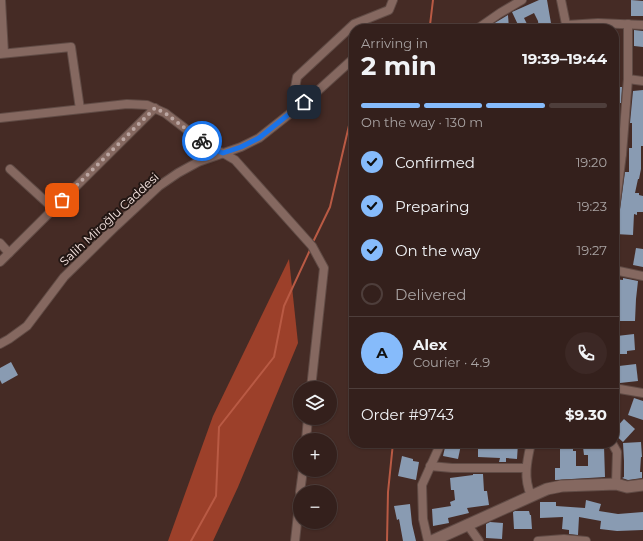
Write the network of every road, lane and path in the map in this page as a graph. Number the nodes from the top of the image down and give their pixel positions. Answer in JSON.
{"nodes":[{"id":1,"x":1,"y":0,"type":"edge"},
{"id":2,"x":393,"y":0,"type":"edge"},
{"id":3,"x":522,"y":0,"type":"edge"},
{"id":4,"x":561,"y":0,"type":"edge"},
{"id":5,"x":354,"y":24,"type":"edge"},
{"id":6,"x":484,"y":24,"type":"edge"},
{"id":7,"x":566,"y":24,"type":"edge"},
{"id":8,"x":619,"y":24,"type":"edge"},
{"id":9,"x":628,"y":24,"type":"junction"},
{"id":10,"x":643,"y":25,"type":"edge"},
{"id":11,"x":349,"y":29,"type":"edge"},
{"id":12,"x":2,"y":54,"type":"edge"},
{"id":13,"x":349,"y":62,"type":"edge"},
{"id":14,"x":628,"y":79,"type":"junction"},
{"id":15,"x":643,"y":81,"type":"edge"},
{"id":16,"x":304,"y":102,"type":"junction"},
{"id":17,"x":155,"y":108,"type":"junction"},
{"id":18,"x":80,"y":109,"type":"junction"},
{"id":19,"x":0,"y":118,"type":"edge"},
{"id":20,"x":619,"y":146,"type":"edge"},
{"id":21,"x":223,"y":153,"type":"junction"},
{"id":22,"x":10,"y":169,"type":"dead end"},
{"id":23,"x":54,"y":208,"type":"junction"},
{"id":24,"x":0,"y":243,"type":"edge"},
{"id":25,"x":9,"y":253,"type":"junction"},
{"id":26,"x":0,"y":262,"type":"edge"},
{"id":27,"x":619,"y":271,"type":"edge"},
{"id":28,"x":643,"y":276,"type":"edge"},
{"id":29,"x":0,"y":344,"type":"edge"},
{"id":30,"x":312,"y":381,"type":"edge"},
{"id":31,"x":619,"y":389,"type":"edge"},
{"id":32,"x":643,"y":393,"type":"edge"},
{"id":33,"x":439,"y":448,"type":"edge"},
{"id":34,"x":530,"y":448,"type":"edge"},
{"id":35,"x":615,"y":448,"type":"edge"},
{"id":36,"x":430,"y":466,"type":"junction"},
{"id":37,"x":525,"y":468,"type":"junction"},
{"id":38,"x":616,"y":484,"type":"junction"},
{"id":39,"x":643,"y":485,"type":"edge"},
{"id":40,"x":531,"y":495,"type":"junction"},
{"id":41,"x":467,"y":524,"type":"junction"},
{"id":42,"x":296,"y":529,"type":"edge"},
{"id":43,"x":295,"y":541,"type":"edge"},
{"id":44,"x":428,"y":541,"type":"edge"},
{"id":45,"x":432,"y":541,"type":"edge"},
{"id":46,"x":479,"y":541,"type":"edge"},
{"id":47,"x":538,"y":541,"type":"edge"},
{"id":48,"x":586,"y":541,"type":"edge"}],
"edges":[{"from":1,"to":12,"type":"street"},
{"from":2,"to":5,"type":"street"},
{"from":3,"to":6,"type":"street"},
{"from":4,"to":7,"type":"street"},
{"from":8,"to":9,"type":"street"},
{"from":9,"to":10,"type":"street"},
{"from":9,"to":14,"type":"street"},
{"from":11,"to":16,"type":"street"},
{"from":12,"to":18,"type":"street"},
{"from":13,"to":16,"type":"street","name":"Salih Miroğlu Caddesi"},
{"from":14,"to":15,"type":"street"},
{"from":14,"to":20,"type":"street"},
{"from":16,"to":21,"type":"street","name":"Salih Miroğlu Caddesi"},
{"from":17,"to":18,"type":"street"},
{"from":17,"to":21,"type":"street"},
{"from":17,"to":23,"type":"street"},
{"from":18,"to":19,"type":"street"},
{"from":21,"to":29,"type":"street","name":"Salih Miroğlu Caddesi"},
{"from":21,"to":30,"type":"street"},
{"from":22,"to":23,"type":"street"},
{"from":23,"to":25,"type":"street"},
{"from":24,"to":25,"type":"street"},
{"from":25,"to":26,"type":"street"},
{"from":27,"to":28,"type":"street"},
{"from":31,"to":32,"type":"street"},
{"from":33,"to":36,"type":"street"},
{"from":34,"to":37,"type":"street"},
{"from":35,"to":38,"type":"street"},
{"from":36,"to":37,"type":"street"},
{"from":36,"to":44,"type":"street"},
{"from":37,"to":40,"type":"street"},
{"from":38,"to":39,"type":"street"},
{"from":38,"to":40,"type":"street"},
{"from":40,"to":41,"type":"street"},
{"from":41,"to":45,"type":"street"},
{"from":41,"to":46,"type":"street"},
{"from":42,"to":43,"type":"street"},
{"from":47,"to":48,"type":"street"}]}
